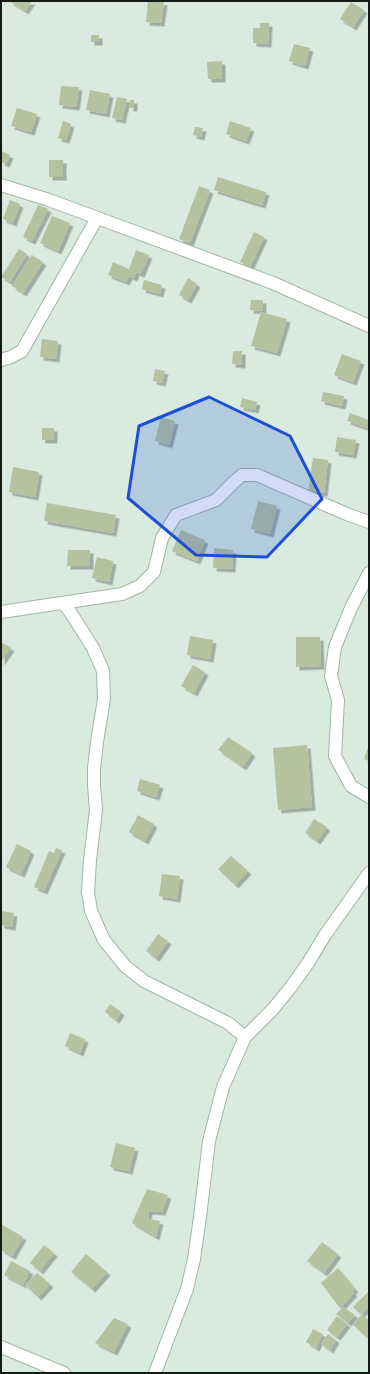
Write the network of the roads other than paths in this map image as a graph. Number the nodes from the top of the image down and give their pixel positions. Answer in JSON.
{"nodes":[{"id":1,"x":1,"y":185,"type":"edge"},
{"id":2,"x":97,"y":218,"type":"junction"},
{"id":3,"x":369,"y":326,"type":"edge"},
{"id":4,"x":1,"y":360,"type":"edge"},
{"id":5,"x":369,"y":522,"type":"edge"},
{"id":6,"x":369,"y":573,"type":"edge"},
{"id":7,"x":63,"y":603,"type":"junction"},
{"id":8,"x":1,"y":612,"type":"edge"},
{"id":9,"x":369,"y":797,"type":"edge"},
{"id":10,"x":369,"y":873,"type":"edge"},
{"id":11,"x":245,"y":1037,"type":"junction"},
{"id":12,"x":1,"y":1347,"type":"edge"},
{"id":13,"x":64,"y":1373,"type":"edge"},
{"id":14,"x":155,"y":1373,"type":"edge"}],
"edges":[{"from":1,"to":2,"type":"street"},
{"from":2,"to":3,"type":"street"},
{"from":2,"to":4,"type":"street"},
{"from":5,"to":7,"type":"street"},
{"from":6,"to":9,"type":"street"},
{"from":7,"to":8,"type":"street"},
{"from":7,"to":11,"type":"street"},
{"from":10,"to":11,"type":"street"},
{"from":11,"to":14,"type":"street"},
{"from":12,"to":13,"type":"street"}]}
